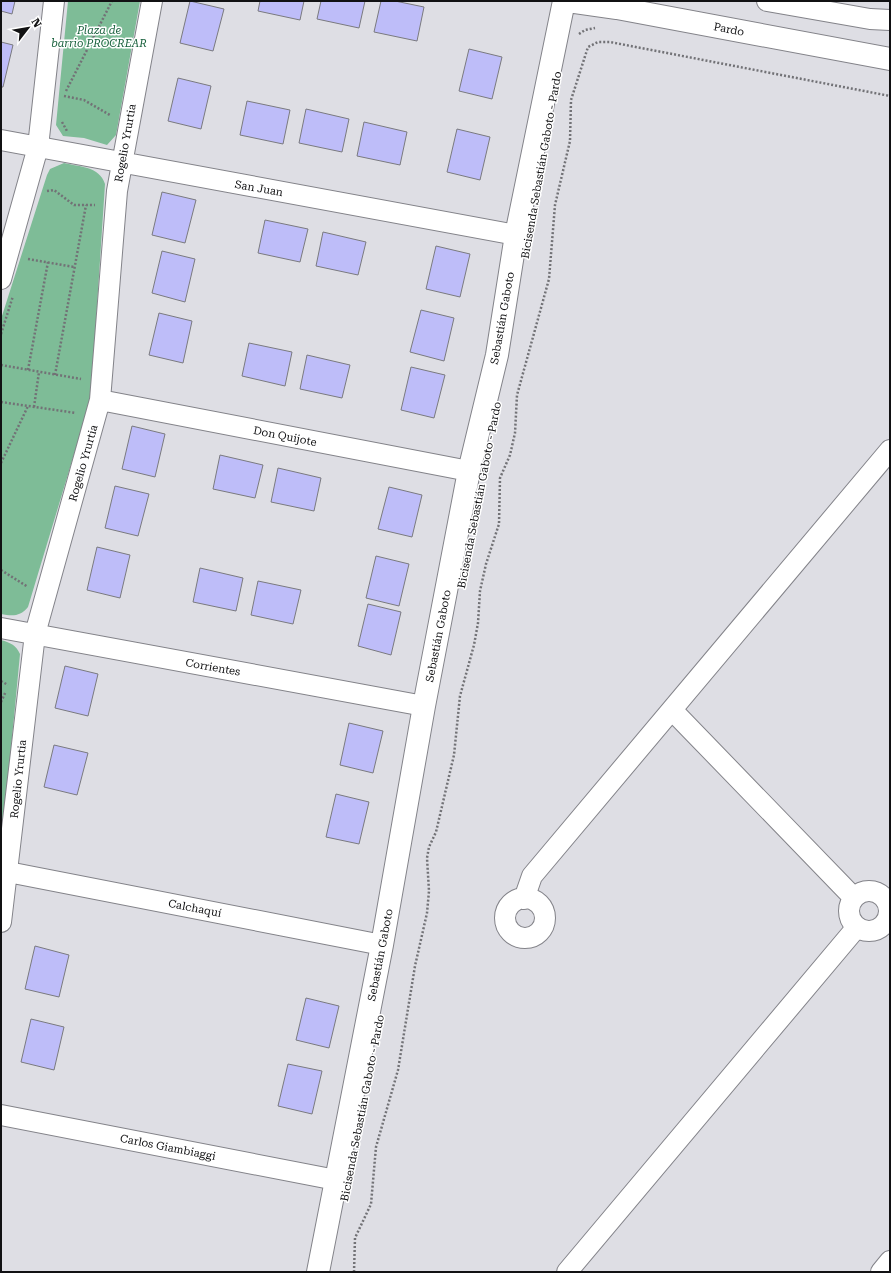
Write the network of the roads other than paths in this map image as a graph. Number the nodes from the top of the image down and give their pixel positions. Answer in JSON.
{"nodes":[{"id":1,"x":54,"y":1,"type":"edge"},
{"id":2,"x":152,"y":1,"type":"edge"},
{"id":3,"x":564,"y":1,"type":"edge"},
{"id":4,"x":568,"y":1,"type":"edge"},
{"id":5,"x":767,"y":1,"type":"edge"},
{"id":6,"x":890,"y":20,"type":"edge"},
{"id":7,"x":890,"y":59,"type":"edge"},
{"id":8,"x":1,"y":140,"type":"edge"},
{"id":9,"x":38,"y":147,"type":"junction"},
{"id":10,"x":121,"y":163,"type":"junction"},
{"id":11,"x":516,"y":235,"type":"junction"},
{"id":12,"x":8,"y":284,"type":"edge"},
{"id":13,"x":100,"y":400,"type":"junction"},
{"id":14,"x":890,"y":450,"type":"edge"},
{"id":15,"x":469,"y":471,"type":"junction"},
{"id":16,"x":1,"y":628,"type":"edge"},
{"id":17,"x":35,"y":634,"type":"junction"},
{"id":18,"x":424,"y":706,"type":"junction"},
{"id":19,"x":672,"y":710,"type":"junction"},
{"id":20,"x":8,"y":872,"type":"junction"},
{"id":21,"x":886,"y":893,"type":"edge"},
{"id":22,"x":854,"y":898,"type":"junction"},
{"id":23,"x":524,"y":899,"type":"dead end"},
{"id":24,"x":1,"y":922,"type":"edge"},
{"id":25,"x":857,"y":927,"type":"junction"},
{"id":26,"x":886,"y":930,"type":"edge"},
{"id":27,"x":382,"y":945,"type":"junction"},
{"id":28,"x":1,"y":1114,"type":"edge"},
{"id":29,"x":336,"y":1180,"type":"junction"},
{"id":30,"x":890,"y":1261,"type":"edge"},
{"id":31,"x":318,"y":1272,"type":"edge"},
{"id":32,"x":567,"y":1272,"type":"edge"},
{"id":33,"x":881,"y":1272,"type":"edge"}],
"edges":[{"from":1,"to":9,"type":"street"},
{"from":2,"to":10,"type":"street","name":"Rogelio Yrurtia"},
{"from":3,"to":11,"type":"street","name":"Sebastián Gaboto"},
{"from":4,"to":7,"type":"street","name":"Pardo"},
{"from":5,"to":6,"type":"street"},
{"from":8,"to":9,"type":"street","name":"San Juan"},
{"from":9,"to":10,"type":"street","name":"San Juan"},
{"from":9,"to":12,"type":"street"},
{"from":10,"to":11,"type":"street","name":"San Juan"},
{"from":10,"to":13,"type":"street","name":"Rogelio Yrurtia"},
{"from":11,"to":15,"type":"street","name":"Sebastián Gaboto"},
{"from":13,"to":15,"type":"street","name":"Don Quijote"},
{"from":13,"to":17,"type":"street","name":"Rogelio Yrurtia"},
{"from":14,"to":19,"type":"street"},
{"from":15,"to":18,"type":"street","name":"Sebastián Gaboto"},
{"from":16,"to":17,"type":"street","name":"Corrientes"},
{"from":17,"to":18,"type":"street","name":"Corrientes"},
{"from":17,"to":20,"type":"street","name":"Rogelio Yrurtia"},
{"from":18,"to":27,"type":"street","name":"Sebastián Gaboto"},
{"from":19,"to":22,"type":"street"},
{"from":19,"to":23,"type":"street"},
{"from":20,"to":24,"type":"street","name":"Rogelio Yrurtia"},
{"from":20,"to":27,"type":"street","name":"Calchaquí"},
{"from":21,"to":22,"type":"street"},
{"from":21,"to":26,"type":"street"},
{"from":22,"to":25,"type":"street"},
{"from":25,"to":26,"type":"street"},
{"from":25,"to":32,"type":"street"},
{"from":27,"to":29,"type":"street","name":"Sebastián Gaboto"},
{"from":28,"to":29,"type":"street","name":"Carlos Giambiaggi"},
{"from":29,"to":31,"type":"street","name":"Sebastián Gaboto"},
{"from":30,"to":33,"type":"street"}]}
